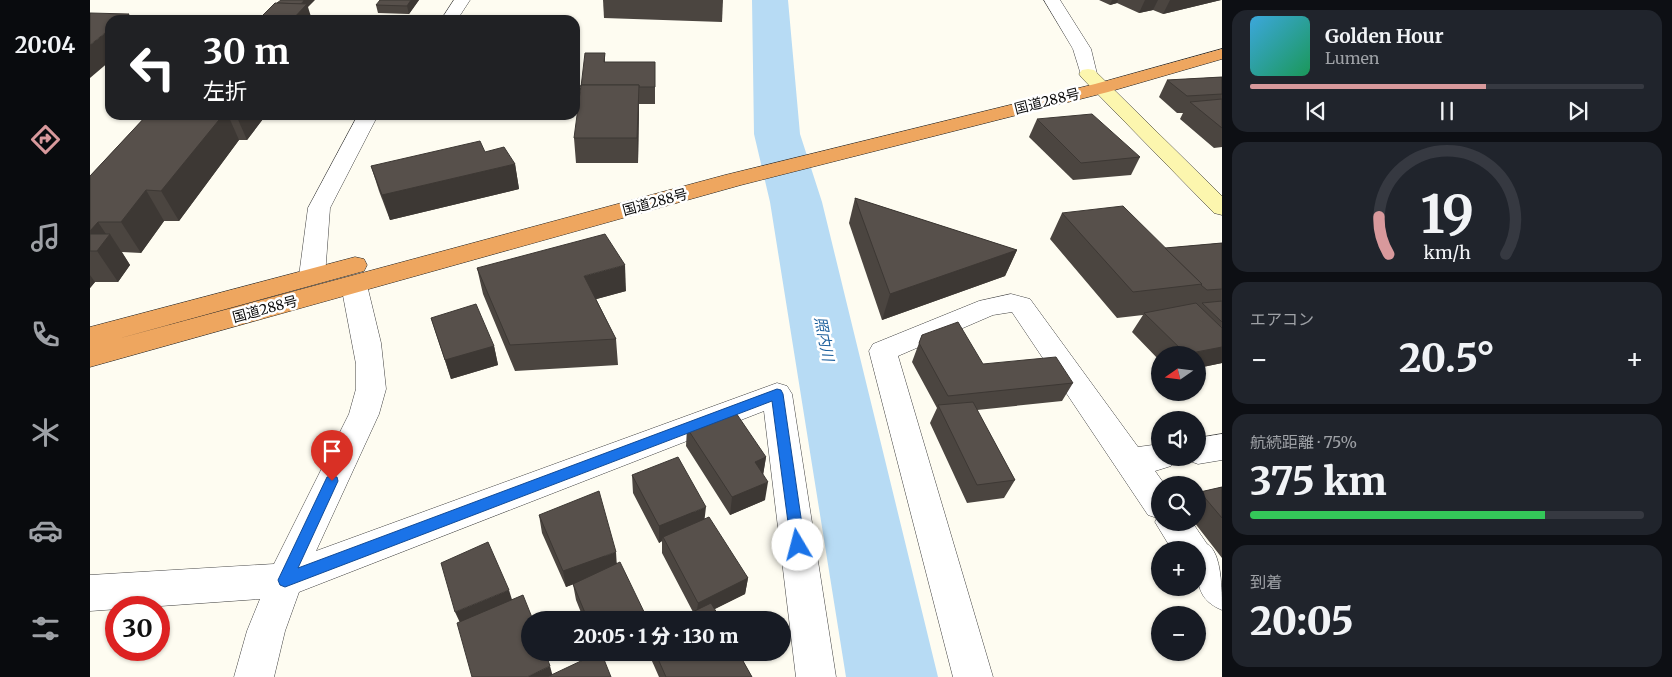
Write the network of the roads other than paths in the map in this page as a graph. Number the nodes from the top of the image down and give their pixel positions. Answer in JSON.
{"nodes":[{"id":1,"x":462,"y":0,"type":"edge"},
{"id":2,"x":1052,"y":0,"type":"edge"},
{"id":3,"x":452,"y":15,"type":"edge"},
{"id":4,"x":1222,"y":36,"type":"edge"},
{"id":5,"x":1222,"y":54,"type":"edge"},
{"id":6,"x":1095,"y":81,"type":"junction"},
{"id":7,"x":365,"y":120,"type":"edge"},
{"id":8,"x":729,"y":174,"type":"junction"},
{"id":9,"x":1222,"y":208,"type":"edge"},
{"id":10,"x":312,"y":276,"type":"junction"},
{"id":11,"x":354,"y":285,"type":"junction"},
{"id":12,"x":90,"y":337,"type":"edge"},
{"id":13,"x":90,"y":357,"type":"edge"},
{"id":14,"x":1222,"y":447,"type":"edge"},
{"id":15,"x":1206,"y":450,"type":"edge"},
{"id":16,"x":1151,"y":458,"type":"edge"},
{"id":17,"x":1129,"y":462,"type":"junction"},
{"id":18,"x":1151,"y":493,"type":"edge"},
{"id":19,"x":1206,"y":569,"type":"edge"},
{"id":20,"x":285,"y":580,"type":"junction"},
{"id":21,"x":1222,"y":592,"type":"edge"},
{"id":22,"x":90,"y":593,"type":"edge"},
{"id":23,"x":254,"y":677,"type":"edge"},
{"id":24,"x":816,"y":677,"type":"edge"},
{"id":25,"x":973,"y":677,"type":"edge"}],
"edges":[{"from":1,"to":3,"type":"street"},
{"from":2,"to":6,"type":"street"},
{"from":4,"to":6,"type":"highway","name":"国道288号"},
{"from":5,"to":6,"type":"highway","name":"国道288号"},
{"from":6,"to":8,"type":"highway","name":"国道288号"},
{"from":6,"to":9,"type":"street"},
{"from":7,"to":10,"type":"street"},
{"from":8,"to":10,"type":"highway","name":"国道288号"},
{"from":8,"to":11,"type":"highway","name":"国道288号"},
{"from":10,"to":12,"type":"highway","name":"国道288号"},
{"from":11,"to":13,"type":"highway","name":"国道288号"},
{"from":11,"to":20,"type":"street"},
{"from":14,"to":15,"type":"street"},
{"from":16,"to":17,"type":"street"},
{"from":17,"to":18,"type":"street"},
{"from":17,"to":25,"type":"street"},
{"from":19,"to":21,"type":"street"},
{"from":20,"to":22,"type":"street"},
{"from":20,"to":23,"type":"street"},
{"from":20,"to":24,"type":"street"}]}
